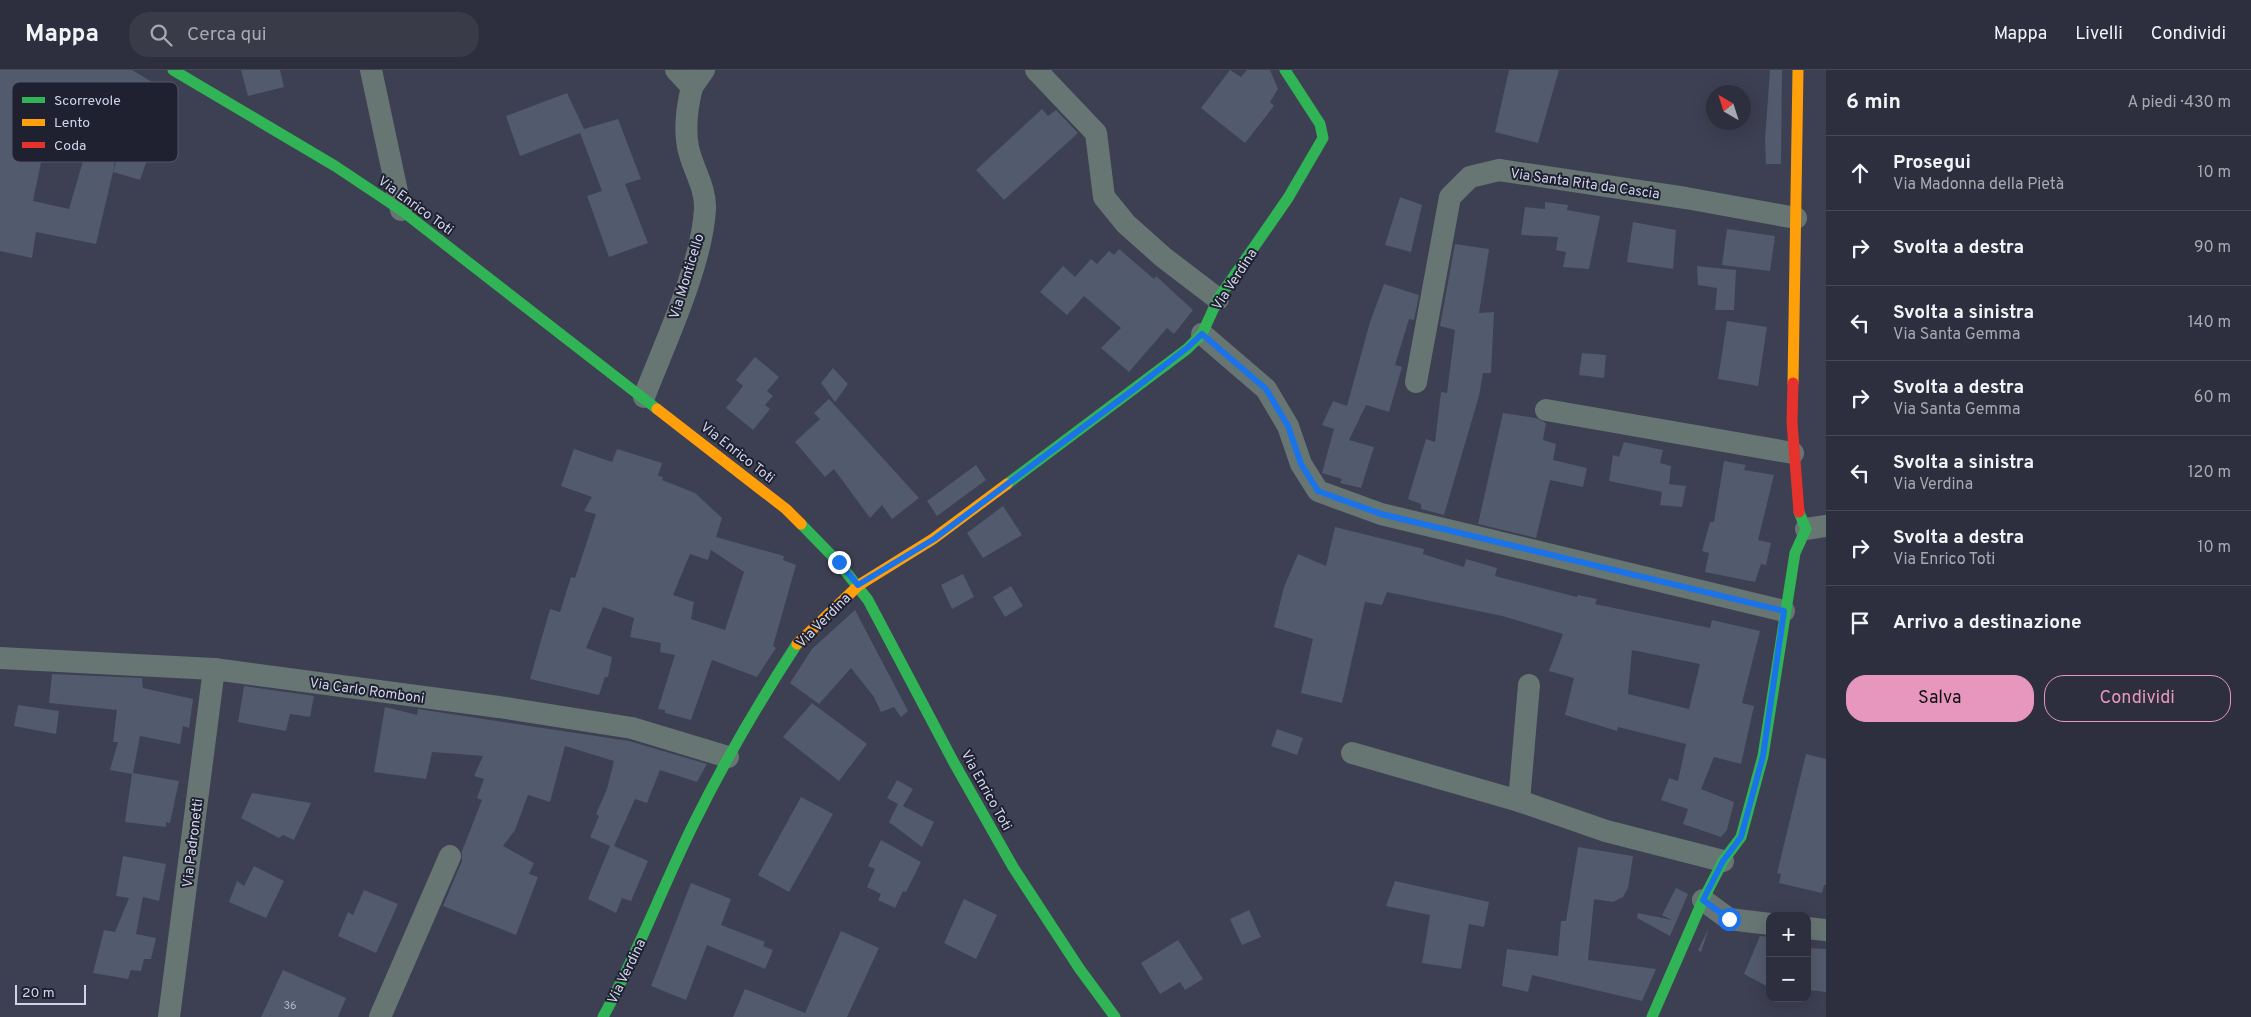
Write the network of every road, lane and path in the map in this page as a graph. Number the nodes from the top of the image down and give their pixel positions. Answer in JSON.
{"nodes":[{"id":1,"x":173,"y":70,"type":"edge"},
{"id":2,"x":371,"y":70,"type":"edge"},
{"id":3,"x":676,"y":70,"type":"edge"},
{"id":4,"x":1036,"y":70,"type":"edge"},
{"id":5,"x":1284,"y":70,"type":"edge"},
{"id":6,"x":1798,"y":70,"type":"edge"},
{"id":7,"x":698,"y":78,"type":"edge"},
{"id":8,"x":402,"y":210,"type":"junction"},
{"id":9,"x":1796,"y":218,"type":"junction"},
{"id":10,"x":1218,"y":299,"type":"junction"},
{"id":11,"x":1202,"y":334,"type":"junction"},
{"id":12,"x":1416,"y":382,"type":"dead end"},
{"id":13,"x":644,"y":397,"type":"junction"},
{"id":14,"x":1546,"y":410,"type":"dead end"},
{"id":15,"x":1793,"y":453,"type":"junction"},
{"id":16,"x":1816,"y":528,"type":"edge"},
{"id":17,"x":858,"y":585,"type":"junction"},
{"id":18,"x":1784,"y":611,"type":"junction"},
{"id":19,"x":0,"y":658,"type":"edge"},
{"id":20,"x":214,"y":670,"type":"junction"},
{"id":21,"x":1529,"y":685,"type":"dead end"},
{"id":22,"x":1352,"y":753,"type":"dead end"},
{"id":23,"x":728,"y":757,"type":"junction"},
{"id":24,"x":1519,"y":801,"type":"junction"},
{"id":25,"x":450,"y":856,"type":"dead end"},
{"id":26,"x":1723,"y":861,"type":"junction"},
{"id":27,"x":1703,"y":900,"type":"junction"},
{"id":28,"x":1766,"y":924,"type":"edge"},
{"id":29,"x":1811,"y":928,"type":"edge"},
{"id":30,"x":1826,"y":930,"type":"edge"},
{"id":31,"x":169,"y":1017,"type":"edge"},
{"id":32,"x":380,"y":1017,"type":"edge"},
{"id":33,"x":603,"y":1017,"type":"edge"},
{"id":34,"x":1115,"y":1017,"type":"edge"},
{"id":35,"x":1652,"y":1017,"type":"edge"}],
"edges":[{"from":1,"to":8,"type":"street","name":"Via Enrico Toti"},
{"from":2,"to":8,"type":"street"},
{"from":3,"to":7,"type":"street","name":"Via Monticello"},
{"from":4,"to":10,"type":"street"},
{"from":5,"to":10,"type":"street","name":"Via Verdina"},
{"from":6,"to":9,"type":"street"},
{"from":7,"to":13,"type":"street","name":"Via Monticello"},
{"from":8,"to":13,"type":"street","name":"Via Enrico Toti"},
{"from":9,"to":12,"type":"street","name":"Via Santa Rita da Cascia"},
{"from":9,"to":15,"type":"street"},
{"from":10,"to":11,"type":"street","name":"Via Verdina"},
{"from":11,"to":17,"type":"street","name":"Via Verdina"},
{"from":11,"to":18,"type":"street"},
{"from":13,"to":17,"type":"street","name":"Via Enrico Toti"},
{"from":14,"to":15,"type":"street"},
{"from":15,"to":16,"type":"street"},
{"from":16,"to":18,"type":"street"},
{"from":17,"to":23,"type":"street","name":"Via Verdina"},
{"from":17,"to":34,"type":"street","name":"Via Enrico Toti"},
{"from":18,"to":26,"type":"street"},
{"from":19,"to":20,"type":"street","name":"Via Carlo Romboni"},
{"from":20,"to":23,"type":"street","name":"Via Carlo Romboni"},
{"from":20,"to":31,"type":"street","name":"Via Padronetti"},
{"from":21,"to":24,"type":"street"},
{"from":22,"to":24,"type":"street"},
{"from":23,"to":33,"type":"street","name":"Via Verdina"},
{"from":24,"to":26,"type":"street"},
{"from":25,"to":32,"type":"street"},
{"from":26,"to":27,"type":"street"},
{"from":27,"to":28,"type":"street"},
{"from":27,"to":35,"type":"street"},
{"from":29,"to":30,"type":"street"}]}
